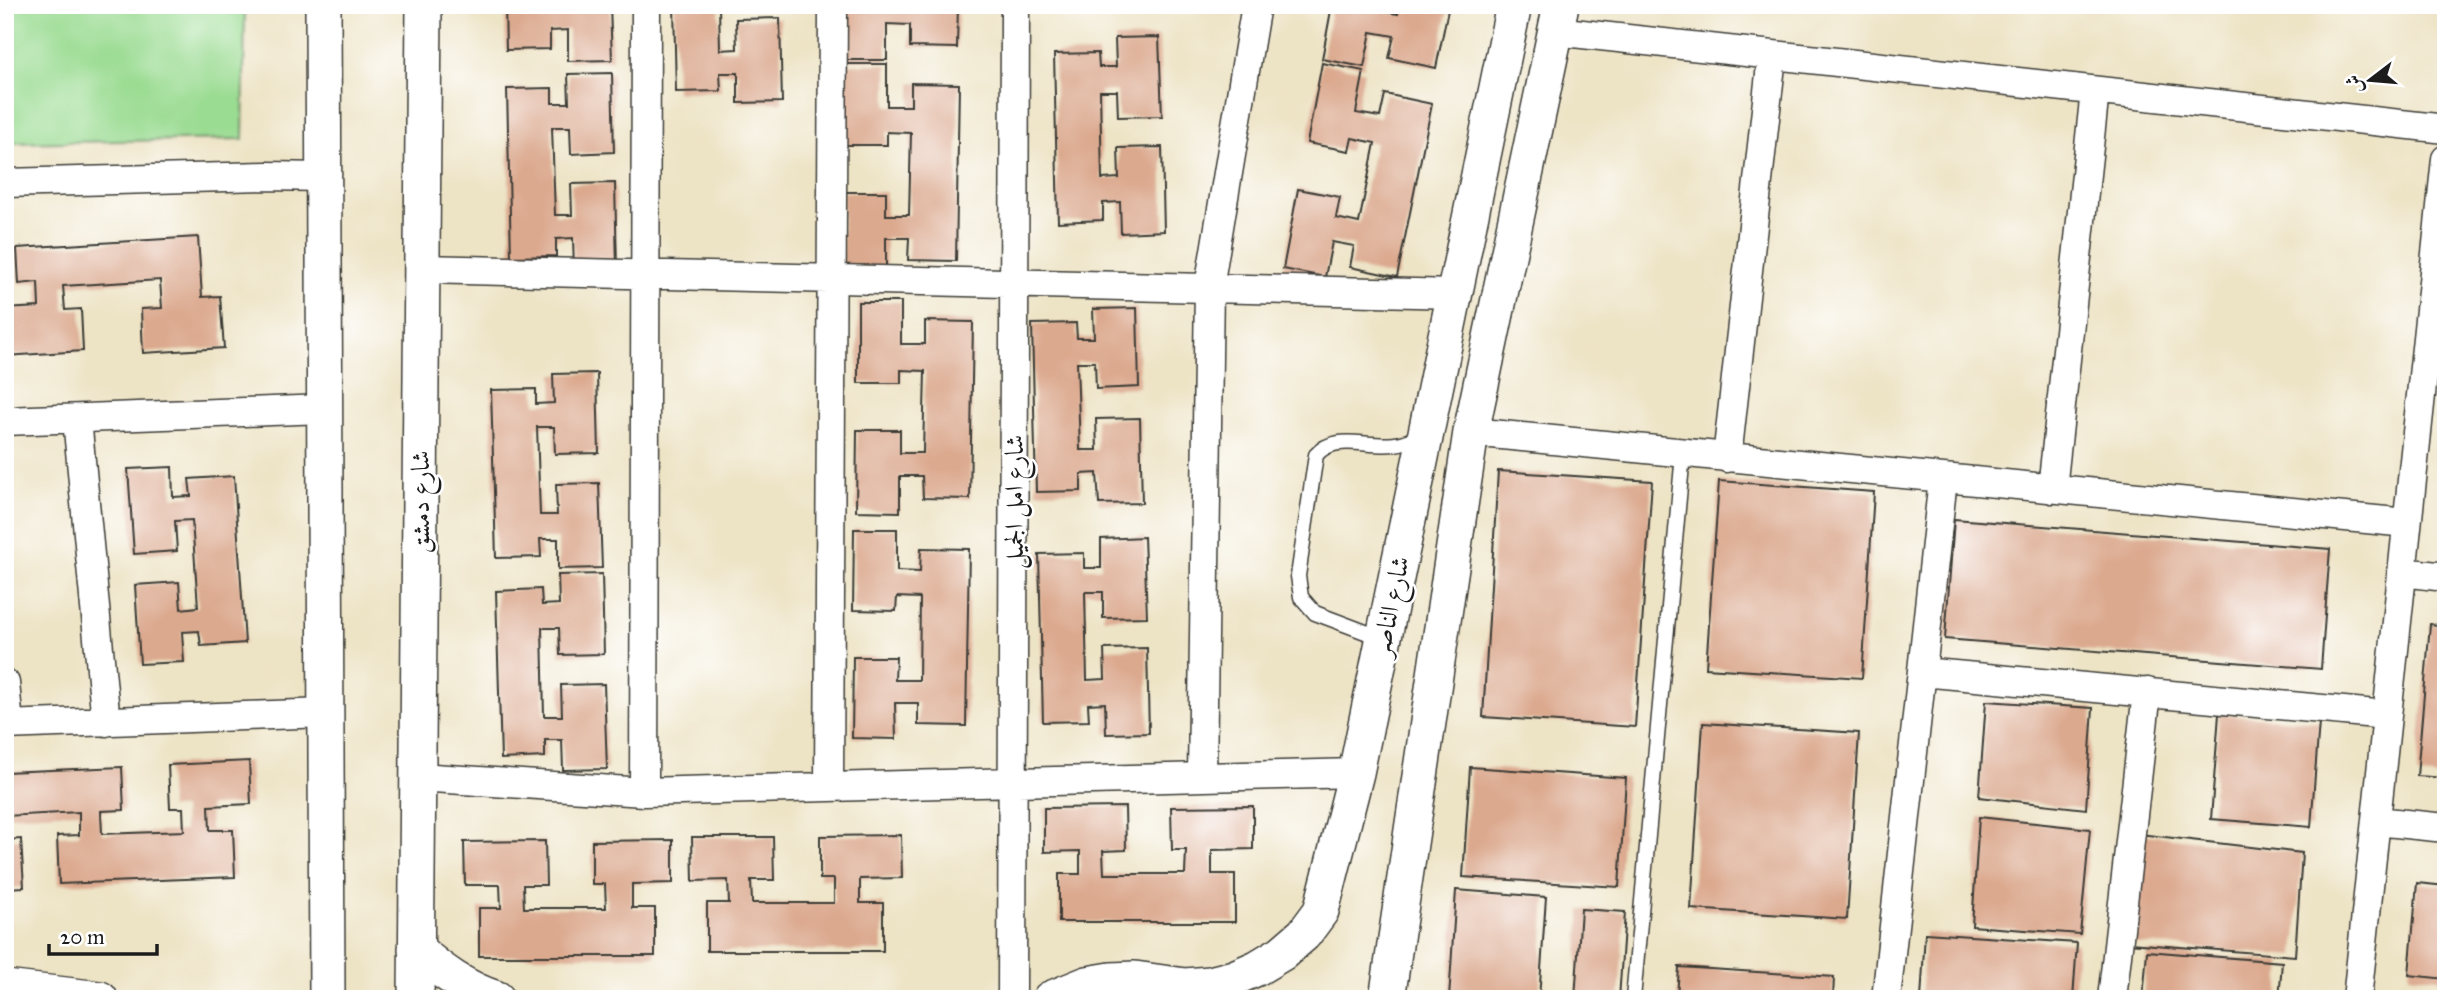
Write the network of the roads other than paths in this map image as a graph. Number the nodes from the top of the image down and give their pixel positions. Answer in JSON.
{"nodes":[{"id":1,"x":323,"y":5,"type":"edge"},
{"id":2,"x":424,"y":5,"type":"edge"},
{"id":3,"x":646,"y":5,"type":"edge"},
{"id":4,"x":833,"y":5,"type":"edge"},
{"id":5,"x":1015,"y":5,"type":"edge"},
{"id":6,"x":1256,"y":5,"type":"edge"},
{"id":7,"x":1514,"y":5,"type":"edge"},
{"id":8,"x":1558,"y":18,"type":"edge"},
{"id":9,"x":1772,"y":56,"type":"junction"},
{"id":10,"x":2095,"y":91,"type":"junction"},
{"id":11,"x":2446,"y":129,"type":"edge"},
{"id":12,"x":2446,"y":159,"type":"edge"},
{"id":13,"x":323,"y":177,"type":"junction"},
{"id":14,"x":5,"y":183,"type":"edge"},
{"id":15,"x":422,"y":269,"type":"junction"},
{"id":16,"x":645,"y":274,"type":"junction"},
{"id":17,"x":831,"y":279,"type":"junction"},
{"id":18,"x":1014,"y":283,"type":"junction"},
{"id":19,"x":1209,"y":287,"type":"junction"},
{"id":20,"x":1456,"y":294,"type":"junction"},
{"id":21,"x":2437,"y":320,"type":"edge"},
{"id":22,"x":324,"y":409,"type":"junction"},
{"id":23,"x":78,"y":419,"type":"junction"},
{"id":24,"x":5,"y":421,"type":"edge"},
{"id":25,"x":1427,"y":428,"type":"junction"},
{"id":26,"x":1471,"y":432,"type":"junction"},
{"id":27,"x":1683,"y":454,"type":"junction"},
{"id":28,"x":1727,"y":458,"type":"junction"},
{"id":29,"x":1943,"y":479,"type":"junction"},
{"id":30,"x":2052,"y":489,"type":"junction"},
{"id":31,"x":2407,"y":523,"type":"junction"},
{"id":32,"x":2402,"y":572,"type":"junction"},
{"id":33,"x":2446,"y":577,"type":"edge"},
{"id":34,"x":1384,"y":639,"type":"junction"},
{"id":35,"x":1922,"y":672,"type":"junction"},
{"id":36,"x":5,"y":683,"type":"edge"},
{"id":37,"x":2147,"y":692,"type":"junction"},
{"id":38,"x":326,"y":713,"type":"junction"},
{"id":39,"x":2387,"y":715,"type":"junction"},
{"id":40,"x":106,"y":722,"type":"junction"},
{"id":41,"x":7,"y":724,"type":"edge"},
{"id":42,"x":1356,"y":773,"type":"junction"},
{"id":43,"x":1202,"y":776,"type":"junction"},
{"id":44,"x":418,"y":777,"type":"junction"},
{"id":45,"x":1013,"y":781,"type":"junction"},
{"id":46,"x":829,"y":786,"type":"junction"},
{"id":47,"x":644,"y":792,"type":"junction"},
{"id":48,"x":2375,"y":821,"type":"junction"},
{"id":49,"x":2446,"y":828,"type":"edge"},
{"id":50,"x":416,"y":949,"type":"junction"},
{"id":51,"x":5,"y":988,"type":"edge"},
{"id":52,"x":100,"y":999,"type":"edge"},
{"id":53,"x":327,"y":999,"type":"edge"},
{"id":54,"x":416,"y":999,"type":"edge"},
{"id":55,"x":498,"y":999,"type":"edge"},
{"id":56,"x":1012,"y":999,"type":"edge"},
{"id":57,"x":1050,"y":999,"type":"edge"},
{"id":58,"x":1387,"y":999,"type":"edge"},
{"id":59,"x":1633,"y":999,"type":"edge"},
{"id":60,"x":1886,"y":999,"type":"edge"},
{"id":61,"x":2112,"y":999,"type":"edge"},
{"id":62,"x":2357,"y":999,"type":"edge"}],
"edges":[{"from":1,"to":13,"type":"street"},
{"from":2,"to":15,"type":"street","name":"شارع دمشق"},
{"from":3,"to":16,"type":"street"},
{"from":4,"to":17,"type":"street"},
{"from":5,"to":18,"type":"street","name":"شارع امل الجميل"},
{"from":6,"to":19,"type":"street"},
{"from":7,"to":20,"type":"street","name":"شارع الناصر"},
{"from":8,"to":9,"type":"street"},
{"from":8,"to":26,"type":"street","name":"شارع الناصر"},
{"from":9,"to":10,"type":"street"},
{"from":9,"to":28,"type":"street"},
{"from":10,"to":11,"type":"street"},
{"from":10,"to":30,"type":"street"},
{"from":12,"to":21,"type":"street"},
{"from":13,"to":14,"type":"street"},
{"from":13,"to":22,"type":"street"},
{"from":15,"to":16,"type":"street"},
{"from":15,"to":44,"type":"street","name":"شارع دمشق"},
{"from":16,"to":17,"type":"street"},
{"from":16,"to":47,"type":"street"},
{"from":17,"to":18,"type":"street"},
{"from":17,"to":46,"type":"street"},
{"from":18,"to":19,"type":"street"},
{"from":18,"to":45,"type":"street","name":"شارع امل الجميل"},
{"from":19,"to":20,"type":"street"},
{"from":19,"to":43,"type":"street"},
{"from":20,"to":25,"type":"street","name":"شارع الناصر"},
{"from":21,"to":31,"type":"street"},
{"from":22,"to":23,"type":"street"},
{"from":22,"to":38,"type":"street"},
{"from":23,"to":24,"type":"street"},
{"from":23,"to":40,"type":"street"},
{"from":25,"to":34,"type":"street","name":"شارع الناصر"},
{"from":25,"to":34,"type":"lane"},
{"from":26,"to":27,"type":"street"},
{"from":26,"to":58,"type":"street","name":"شارع الناصر"},
{"from":27,"to":28,"type":"street"},
{"from":27,"to":59,"type":"lane"},
{"from":28,"to":29,"type":"street"},
{"from":29,"to":30,"type":"street"},
{"from":29,"to":35,"type":"street"},
{"from":30,"to":31,"type":"street"},
{"from":31,"to":32,"type":"street"},
{"from":32,"to":33,"type":"street"},
{"from":32,"to":39,"type":"street"},
{"from":34,"to":42,"type":"street","name":"شارع الناصر"},
{"from":35,"to":37,"type":"street"},
{"from":35,"to":60,"type":"street"},
{"from":36,"to":41,"type":"street"},
{"from":37,"to":39,"type":"street"},
{"from":37,"to":61,"type":"street"},
{"from":38,"to":40,"type":"street"},
{"from":38,"to":53,"type":"street"},
{"from":39,"to":48,"type":"street"},
{"from":40,"to":41,"type":"street"},
{"from":42,"to":43,"type":"street"},
{"from":42,"to":57,"type":"street","name":"شارع الناصر"},
{"from":43,"to":45,"type":"street"},
{"from":44,"to":47,"type":"street"},
{"from":44,"to":50,"type":"street","name":"شارع دمشق"},
{"from":45,"to":46,"type":"street"},
{"from":45,"to":56,"type":"street","name":"شارع امل الجميل"},
{"from":46,"to":47,"type":"street"},
{"from":48,"to":49,"type":"street"},
{"from":48,"to":62,"type":"street"},
{"from":50,"to":54,"type":"street","name":"شارع دمشق"},
{"from":50,"to":55,"type":"street"},
{"from":51,"to":52,"type":"street"}]}
